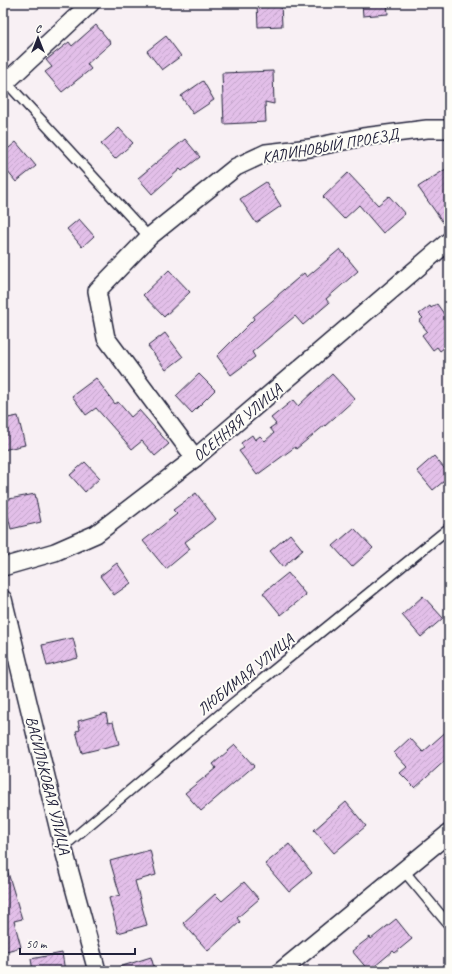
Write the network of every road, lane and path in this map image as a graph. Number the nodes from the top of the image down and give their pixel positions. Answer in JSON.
{"nodes":[{"id":1,"x":91,"y":3,"type":"edge"},
{"id":2,"x":5,"y":84,"type":"edge"},
{"id":3,"x":449,"y":129,"type":"edge"},
{"id":4,"x":149,"y":237,"type":"junction"},
{"id":5,"x":449,"y":241,"type":"edge"},
{"id":6,"x":195,"y":458,"type":"junction"},
{"id":7,"x":449,"y":528,"type":"edge"},
{"id":8,"x":3,"y":567,"type":"edge"},
{"id":9,"x":3,"y":599,"type":"edge"},
{"id":10,"x":449,"y":833,"type":"edge"},
{"id":11,"x":63,"y":847,"type":"junction"},
{"id":12,"x":404,"y":871,"type":"junction"},
{"id":13,"x":449,"y":925,"type":"edge"},
{"id":14,"x":96,"y":971,"type":"edge"},
{"id":15,"x":281,"y":971,"type":"edge"}],
"edges":[{"from":1,"to":2,"type":"street"},
{"from":2,"to":4,"type":"lane"},
{"from":3,"to":4,"type":"street","name":"КАЛИНОВЫЙ ПРОЕЗД"},
{"from":4,"to":6,"type":"street","name":"КАЛИНОВЫЙ ПРОЕЗД"},
{"from":5,"to":6,"type":"street","name":"ОСЕННЯЯ УЛИЦА"},
{"from":6,"to":8,"type":"street","name":"ОСЕННЯЯ УЛИЦА"},
{"from":7,"to":11,"type":"lane","name":"ЛЮБИМАЯ УЛИЦА"},
{"from":9,"to":11,"type":"street","name":"ВАСИЛЬКОВАЯ УЛИЦА"},
{"from":10,"to":12,"type":"street"},
{"from":11,"to":14,"type":"street","name":"ВАСИЛЬКОВАЯ УЛИЦА"},
{"from":12,"to":13,"type":"lane"},
{"from":12,"to":15,"type":"street"}]}
